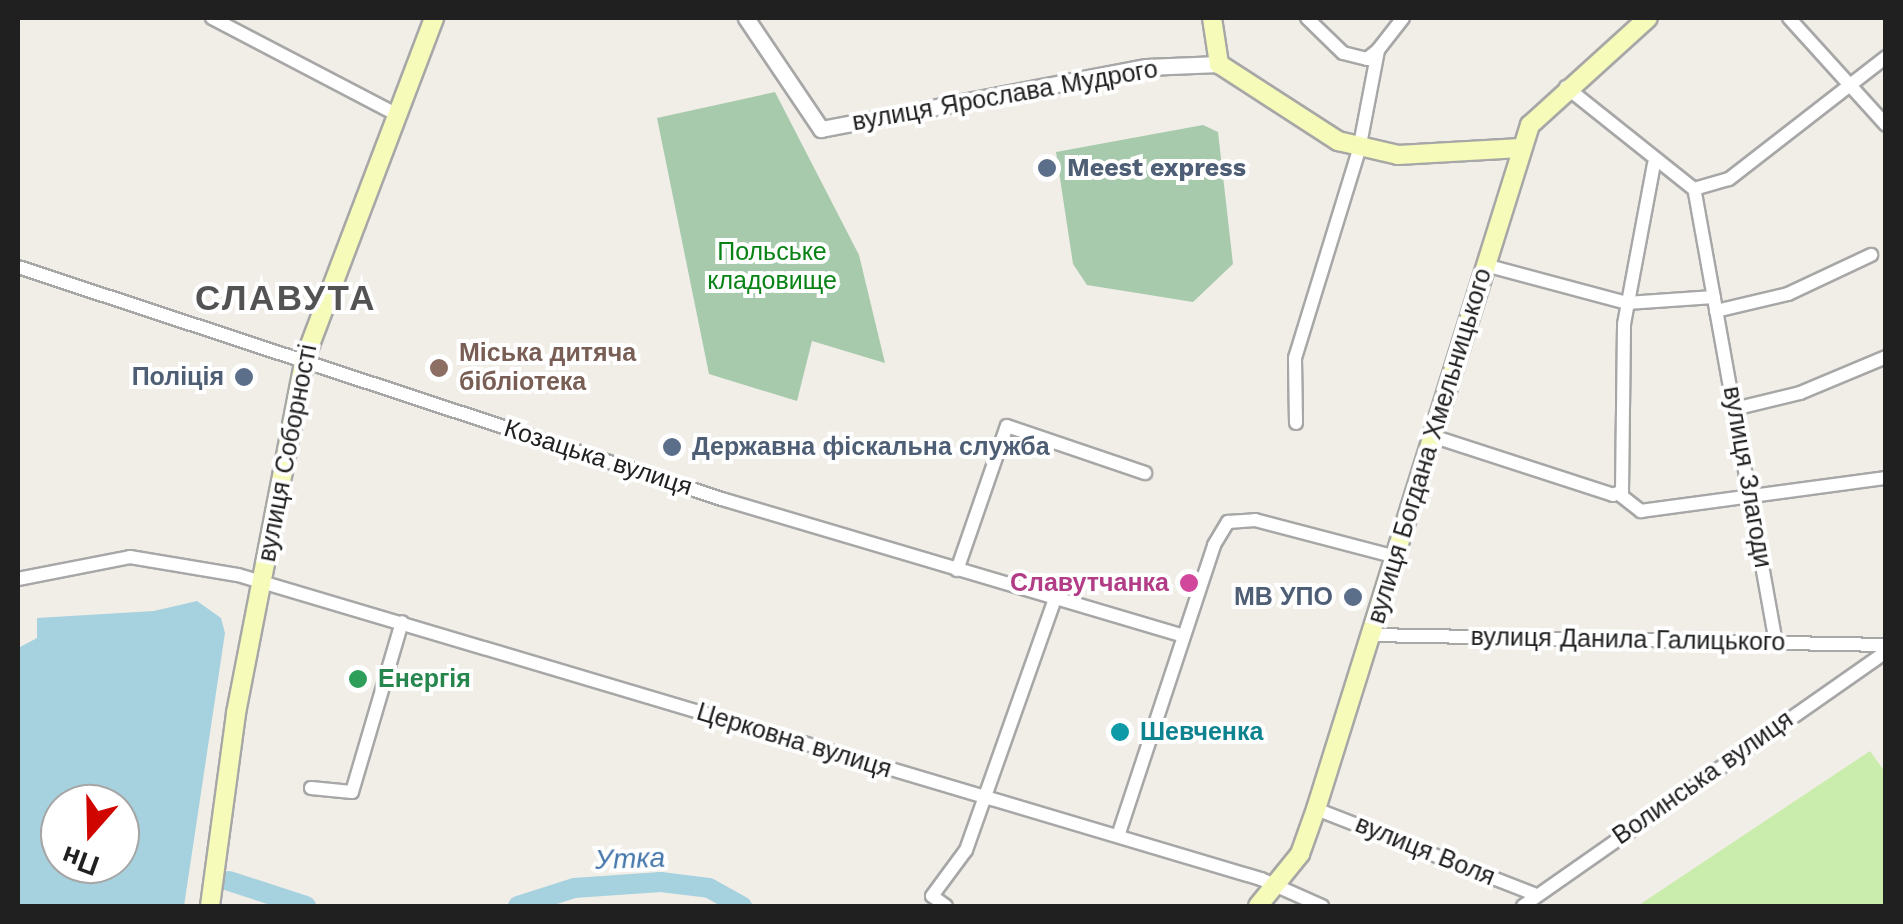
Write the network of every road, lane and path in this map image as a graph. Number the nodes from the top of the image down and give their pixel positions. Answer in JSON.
{"nodes":[{"id":1,"x":212,"y":18,"type":"edge"},
{"id":2,"x":434,"y":18,"type":"edge"},
{"id":3,"x":746,"y":18,"type":"edge"},
{"id":4,"x":1212,"y":18,"type":"edge"},
{"id":5,"x":1307,"y":18,"type":"edge"},
{"id":6,"x":1403,"y":18,"type":"edge"},
{"id":7,"x":1648,"y":18,"type":"edge"},
{"id":8,"x":1789,"y":18,"type":"edge"},
{"id":9,"x":1378,"y":50,"type":"junction"},
{"id":10,"x":1886,"y":56,"type":"edge"},
{"id":11,"x":1219,"y":64,"type":"junction"},
{"id":12,"x":1853,"y":82,"type":"junction"},
{"id":13,"x":1566,"y":86,"type":"junction"},
{"id":14,"x":396,"y":114,"type":"junction"},
{"id":15,"x":1530,"y":125,"type":"junction"},
{"id":16,"x":1886,"y":125,"type":"edge"},
{"id":17,"x":1477,"y":146,"type":"junction"},
{"id":18,"x":1521,"y":148,"type":"junction"},
{"id":19,"x":1359,"y":150,"type":"junction"},
{"id":20,"x":1654,"y":164,"type":"junction"},
{"id":21,"x":1515,"y":168,"type":"junction"},
{"id":22,"x":1694,"y":190,"type":"junction"},
{"id":23,"x":1871,"y":255,"type":"dead end"},
{"id":24,"x":1486,"y":265,"type":"junction"},
{"id":25,"x":18,"y":267,"type":"edge"},
{"id":26,"x":1626,"y":303,"type":"junction"},
{"id":27,"x":1715,"y":304,"type":"junction"},
{"id":28,"x":1886,"y":357,"type":"edge"},
{"id":29,"x":304,"y":358,"type":"junction"},
{"id":30,"x":1734,"y":408,"type":"junction"},
{"id":31,"x":1296,"y":423,"type":"dead end"},
{"id":32,"x":1434,"y":437,"type":"junction"},
{"id":33,"x":1145,"y":474,"type":"dead end"},
{"id":34,"x":1886,"y":478,"type":"edge"},
{"id":35,"x":1619,"y":494,"type":"junction"},
{"id":36,"x":1752,"y":501,"type":"junction"},
{"id":37,"x":1396,"y":557,"type":"junction"},
{"id":38,"x":957,"y":570,"type":"junction"},
{"id":39,"x":18,"y":579,"type":"edge"},
{"id":40,"x":262,"y":581,"type":"junction"},
{"id":41,"x":1055,"y":598,"type":"junction"},
{"id":42,"x":402,"y":622,"type":"junction"},
{"id":43,"x":1372,"y":635,"type":"junction"},
{"id":44,"x":1183,"y":636,"type":"junction"},
{"id":45,"x":1776,"y":643,"type":"junction"},
{"id":46,"x":1886,"y":648,"type":"edge"},
{"id":47,"x":311,"y":788,"type":"dead end"},
{"id":48,"x":986,"y":800,"type":"junction"},
{"id":49,"x":1316,"y":808,"type":"junction"},
{"id":50,"x":1118,"y":836,"type":"junction"},
{"id":51,"x":1274,"y":884,"type":"junction"},
{"id":52,"x":1534,"y":894,"type":"junction"},
{"id":53,"x":928,"y":901,"type":"edge"},
{"id":54,"x":210,"y":906,"type":"edge"},
{"id":55,"x":946,"y":906,"type":"edge"},
{"id":56,"x":1258,"y":906,"type":"edge"},
{"id":57,"x":1322,"y":906,"type":"edge"},
{"id":58,"x":1523,"y":906,"type":"edge"}],
"edges":[{"from":1,"to":14,"type":"street"},
{"from":2,"to":14,"type":"main road","name":"вулиця Соборності"},
{"from":3,"to":11,"type":"street","name":"вулиця Ярослава Мудрого"},
{"from":4,"to":11,"type":"main road"},
{"from":5,"to":9,"type":"street"},
{"from":6,"to":9,"type":"street"},
{"from":7,"to":13,"type":"main road","name":"вулиця Богдана Хмельницького"},
{"from":8,"to":12,"type":"street"},
{"from":9,"to":19,"type":"street"},
{"from":10,"to":12,"type":"street"},
{"from":11,"to":19,"type":"main road"},
{"from":12,"to":16,"type":"street"},
{"from":12,"to":22,"type":"street"},
{"from":13,"to":15,"type":"main road","name":"вулиця Богдана Хмельницького"},
{"from":13,"to":20,"type":"street"},
{"from":14,"to":29,"type":"main road","name":"вулиця Соборності"},
{"from":15,"to":17,"type":"main road"},
{"from":15,"to":18,"type":"main road","name":"вулиця Богдана Хмельницького"},
{"from":17,"to":18,"type":"main road"},
{"from":17,"to":19,"type":"main road"},
{"from":17,"to":21,"type":"main road"},
{"from":18,"to":21,"type":"main road","name":"вулиця Богдана Хмельницького"},
{"from":19,"to":31,"type":"street"},
{"from":20,"to":22,"type":"street"},
{"from":20,"to":26,"type":"street"},
{"from":21,"to":24,"type":"main road","name":"вулиця Богдана Хмельницького"},
{"from":22,"to":27,"type":"street","name":"вулиця Злагоди"},
{"from":23,"to":27,"type":"street"},
{"from":24,"to":26,"type":"street"},
{"from":24,"to":32,"type":"main road","name":"вулиця Богдана Хмельницького"},
{"from":25,"to":29,"type":"street","name":"Козацька вулиця"},
{"from":26,"to":27,"type":"street"},
{"from":26,"to":35,"type":"street"},
{"from":27,"to":30,"type":"street","name":"вулиця Злагоди"},
{"from":28,"to":30,"type":"street"},
{"from":29,"to":38,"type":"street","name":"Козацька вулиця"},
{"from":29,"to":40,"type":"main road","name":"вулиця Соборності"},
{"from":30,"to":36,"type":"street","name":"вулиця Злагоди"},
{"from":32,"to":35,"type":"street"},
{"from":32,"to":37,"type":"main road","name":"вулиця Богдана Хмельницького"},
{"from":33,"to":38,"type":"street"},
{"from":34,"to":36,"type":"street"},
{"from":35,"to":36,"type":"street"},
{"from":36,"to":45,"type":"street","name":"вулиця Злагоди"},
{"from":37,"to":43,"type":"main road","name":"вулиця Богдана Хмельницького"},
{"from":37,"to":44,"type":"street"},
{"from":38,"to":41,"type":"street","name":"Козацька вулиця"},
{"from":39,"to":40,"type":"street","name":"Церковна вулиця"},
{"from":40,"to":42,"type":"street","name":"Церковна вулиця"},
{"from":40,"to":54,"type":"main road","name":"вулиця Соборності"},
{"from":41,"to":44,"type":"street","name":"Козацька вулиця"},
{"from":41,"to":48,"type":"street"},
{"from":42,"to":47,"type":"street"},
{"from":42,"to":48,"type":"street","name":"Церковна вулиця"},
{"from":43,"to":45,"type":"street","name":"вулиця Данила Галицького"},
{"from":43,"to":49,"type":"main road","name":"вулиця Богдана Хмельницького"},
{"from":44,"to":50,"type":"street"},
{"from":45,"to":46,"type":"street","name":"вулиця Данила Галицького"},
{"from":46,"to":52,"type":"street","name":"Волинська вулиця"},
{"from":48,"to":50,"type":"street","name":"Церковна вулиця"},
{"from":48,"to":53,"type":"street"},
{"from":49,"to":51,"type":"main road","name":"вулиця Богдана Хмельницького"},
{"from":49,"to":52,"type":"street","name":"вулиця Воля"},
{"from":50,"to":51,"type":"street","name":"Церковна вулиця"},
{"from":51,"to":56,"type":"main road","name":"вулиця Богдана Хмельницького"},
{"from":51,"to":57,"type":"street","name":"Церковна вулиця"},
{"from":52,"to":58,"type":"street","name":"Волинська вулиця"},
{"from":53,"to":55,"type":"street"}]}
